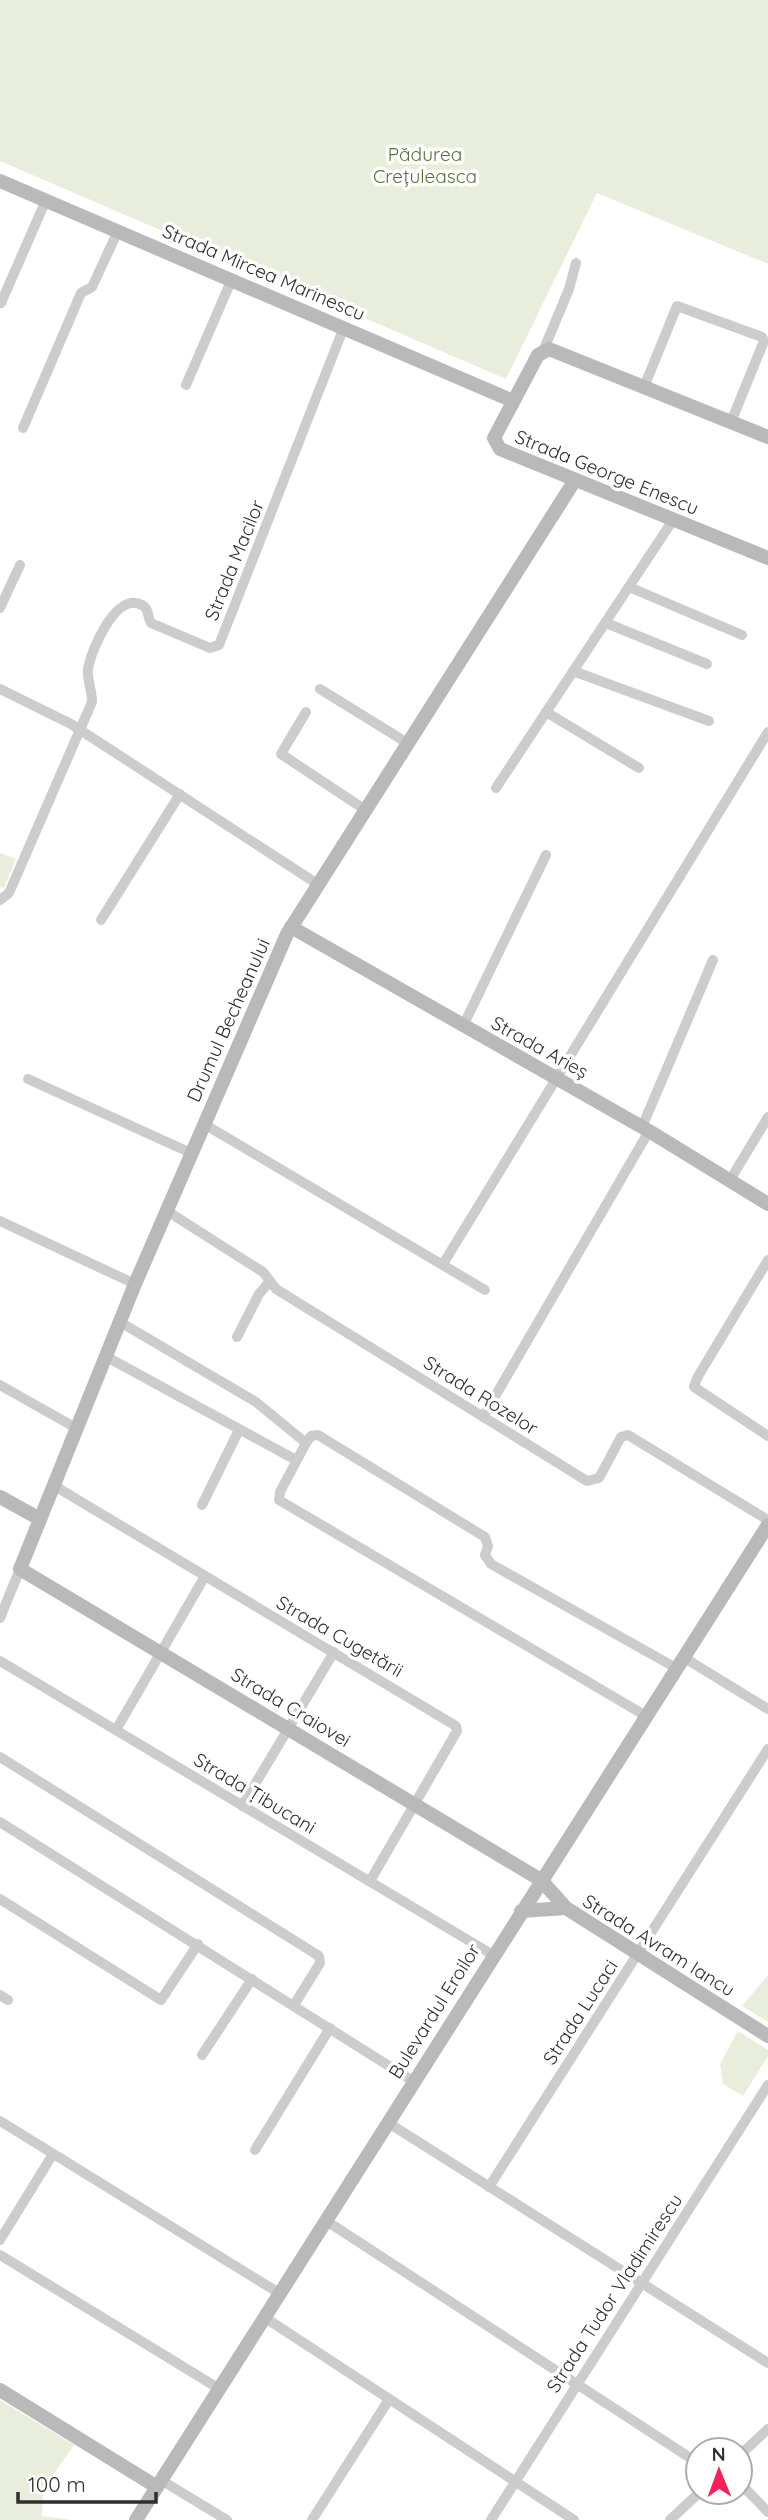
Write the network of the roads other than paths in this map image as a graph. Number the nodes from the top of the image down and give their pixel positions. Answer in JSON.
{"nodes":[{"id":1,"x":0,"y":180,"type":"edge"},
{"id":2,"x":46,"y":200,"type":"junction"},
{"id":3,"x":118,"y":230,"type":"junction"},
{"id":4,"x":576,"y":263,"type":"dead end"},
{"id":5,"x":232,"y":279,"type":"junction"},
{"id":6,"x":1,"y":303,"type":"edge"},
{"id":7,"x":344,"y":327,"type":"junction"},
{"id":8,"x":544,"y":349,"type":"junction"},
{"id":9,"x":186,"y":385,"type":"dead end"},
{"id":10,"x":644,"y":387,"type":"junction"},
{"id":11,"x":513,"y":401,"type":"junction"},
{"id":12,"x":731,"y":422,"type":"junction"},
{"id":13,"x":23,"y":428,"type":"dead end"},
{"id":14,"x":768,"y":437,"type":"edge"},
{"id":15,"x":576,"y":480,"type":"junction"},
{"id":16,"x":673,"y":520,"type":"junction"},
{"id":17,"x":768,"y":558,"type":"edge"},
{"id":18,"x":20,"y":565,"type":"dead end"},
{"id":19,"x":629,"y":587,"type":"junction"},
{"id":20,"x":0,"y":608,"type":"edge"},
{"id":21,"x":606,"y":623,"type":"junction"},
{"id":22,"x":742,"y":635,"type":"dead end"},
{"id":23,"x":707,"y":664,"type":"dead end"},
{"id":24,"x":573,"y":671,"type":"junction"},
{"id":25,"x":0,"y":689,"type":"edge"},
{"id":26,"x":320,"y":689,"type":"dead end"},
{"id":27,"x":306,"y":712,"type":"dead end"},
{"id":28,"x":546,"y":712,"type":"junction"},
{"id":29,"x":709,"y":721,"type":"dead end"},
{"id":30,"x":79,"y":730,"type":"junction"},
{"id":31,"x":768,"y":732,"type":"edge"},
{"id":32,"x":409,"y":744,"type":"junction"},
{"id":33,"x":639,"y":768,"type":"dead end"},
{"id":34,"x":496,"y":788,"type":"dead end"},
{"id":35,"x":180,"y":794,"type":"junction"},
{"id":36,"x":367,"y":811,"type":"junction"},
{"id":37,"x":546,"y":855,"type":"dead end"},
{"id":38,"x":319,"y":885,"type":"junction"},
{"id":39,"x":0,"y":900,"type":"edge"},
{"id":40,"x":101,"y":920,"type":"dead end"},
{"id":41,"x":291,"y":927,"type":"junction"},
{"id":42,"x":713,"y":960,"type":"dead end"},
{"id":43,"x":463,"y":1026,"type":"junction"},
{"id":44,"x":554,"y":1077,"type":"junction"},
{"id":45,"x":28,"y":1079,"type":"dead end"},
{"id":46,"x":768,"y":1117,"type":"edge"},
{"id":47,"x":204,"y":1124,"type":"junction"},
{"id":48,"x":645,"y":1129,"type":"junction"},
{"id":49,"x":191,"y":1153,"type":"junction"},
{"id":50,"x":730,"y":1180,"type":"junction"},
{"id":51,"x":768,"y":1203,"type":"edge"},
{"id":52,"x":167,"y":1212,"type":"junction"},
{"id":53,"x":0,"y":1221,"type":"edge"},
{"id":54,"x":768,"y":1260,"type":"edge"},
{"id":55,"x":443,"y":1265,"type":"junction"},
{"id":56,"x":270,"y":1281,"type":"junction"},
{"id":57,"x":135,"y":1284,"type":"junction"},
{"id":58,"x":485,"y":1290,"type":"dead end"},
{"id":59,"x":120,"y":1322,"type":"junction"},
{"id":60,"x":237,"y":1337,"type":"dead end"},
{"id":61,"x":105,"y":1356,"type":"junction"},
{"id":62,"x":0,"y":1385,"type":"edge"},
{"id":63,"x":483,"y":1417,"type":"junction"},
{"id":64,"x":76,"y":1428,"type":"junction"},
{"id":65,"x":240,"y":1430,"type":"junction"},
{"id":66,"x":768,"y":1436,"type":"edge"},
{"id":67,"x":306,"y":1443,"type":"junction"},
{"id":68,"x":296,"y":1460,"type":"junction"},
{"id":69,"x":54,"y":1485,"type":"junction"},
{"id":70,"x":0,"y":1497,"type":"edge"},
{"id":71,"x":202,"y":1505,"type":"dead end"},
{"id":72,"x":40,"y":1519,"type":"junction"},
{"id":73,"x":768,"y":1522,"type":"edge"},
{"id":74,"x":20,"y":1569,"type":"junction"},
{"id":75,"x":205,"y":1576,"type":"junction"},
{"id":76,"x":0,"y":1618,"type":"edge"},
{"id":77,"x":160,"y":1652,"type":"junction"},
{"id":78,"x":334,"y":1652,"type":"junction"},
{"id":79,"x":0,"y":1661,"type":"edge"},
{"id":80,"x":680,"y":1662,"type":"junction"},
{"id":81,"x":768,"y":1709,"type":"edge"},
{"id":82,"x":646,"y":1716,"type":"junction"},
{"id":83,"x":288,"y":1728,"type":"junction"},
{"id":84,"x":116,"y":1730,"type":"junction"},
{"id":85,"x":768,"y":1749,"type":"edge"},
{"id":86,"x":0,"y":1757,"type":"edge"},
{"id":87,"x":415,"y":1803,"type":"junction"},
{"id":88,"x":242,"y":1806,"type":"junction"},
{"id":89,"x":0,"y":1822,"type":"edge"},
{"id":90,"x":541,"y":1880,"type":"junction"},
{"id":91,"x":370,"y":1881,"type":"junction"},
{"id":92,"x":0,"y":1899,"type":"edge"},
{"id":93,"x":566,"y":1908,"type":"junction"},
{"id":94,"x":520,"y":1911,"type":"junction"},
{"id":95,"x":198,"y":1944,"type":"junction"},
{"id":96,"x":638,"y":1953,"type":"junction"},
{"id":97,"x":493,"y":1955,"type":"junction"},
{"id":98,"x":252,"y":1979,"type":"junction"},
{"id":99,"x":295,"y":2005,"type":"junction"},
{"id":100,"x":330,"y":2028,"type":"junction"},
{"id":101,"x":768,"y":2036,"type":"edge"},
{"id":102,"x":202,"y":2055,"type":"dead end"},
{"id":103,"x":413,"y":2081,"type":"junction"},
{"id":104,"x":768,"y":2085,"type":"edge"},
{"id":105,"x":0,"y":2121,"type":"edge"},
{"id":106,"x":387,"y":2122,"type":"junction"},
{"id":107,"x":255,"y":2150,"type":"dead end"},
{"id":108,"x":53,"y":2154,"type":"junction"},
{"id":109,"x":489,"y":2187,"type":"junction"},
{"id":110,"x":325,"y":2220,"type":"junction"},
{"id":111,"x":0,"y":2240,"type":"edge"},
{"id":112,"x":0,"y":2255,"type":"edge"},
{"id":113,"x":641,"y":2283,"type":"junction"},
{"id":114,"x":279,"y":2293,"type":"junction"},
{"id":115,"x":264,"y":2317,"type":"junction"},
{"id":116,"x":768,"y":2363,"type":"edge"},
{"id":117,"x":577,"y":2384,"type":"junction"},
{"id":118,"x":218,"y":2388,"type":"junction"},
{"id":119,"x":0,"y":2390,"type":"edge"},
{"id":120,"x":388,"y":2401,"type":"junction"},
{"id":121,"x":768,"y":2428,"type":"edge"},
{"id":122,"x":754,"y":2442,"type":"edge"},
{"id":123,"x":684,"y":2454,"type":"edge"},
{"id":124,"x":515,"y":2482,"type":"junction"},
{"id":125,"x":159,"y":2484,"type":"junction"},
{"id":126,"x":754,"y":2498,"type":"edge"},
{"id":127,"x":685,"y":2506,"type":"edge"},
{"id":128,"x":768,"y":2512,"type":"edge"},
{"id":129,"x":136,"y":2520,"type":"edge"},
{"id":130,"x":227,"y":2520,"type":"edge"},
{"id":131,"x":312,"y":2520,"type":"edge"},
{"id":132,"x":491,"y":2520,"type":"edge"},
{"id":133,"x":574,"y":2520,"type":"edge"},
{"id":134,"x":670,"y":2520,"type":"edge"}],
"edges":[{"from":1,"to":2,"type":"street","name":"Strada Mircea Marinescu"},
{"from":2,"to":3,"type":"street","name":"Strada Mircea Marinescu"},
{"from":2,"to":6,"type":"street"},
{"from":3,"to":5,"type":"street","name":"Strada Mircea Marinescu"},
{"from":3,"to":13,"type":"street"},
{"from":4,"to":8,"type":"street"},
{"from":5,"to":7,"type":"street","name":"Strada Mircea Marinescu"},
{"from":5,"to":9,"type":"street"},
{"from":7,"to":11,"type":"street","name":"Strada Mircea Marinescu"},
{"from":7,"to":30,"type":"street","name":"Strada Macilor"},
{"from":8,"to":10,"type":"street"},
{"from":8,"to":11,"type":"street","name":"Strada George Enescu"},
{"from":10,"to":12,"type":"street"},
{"from":10,"to":12,"type":"street"},
{"from":11,"to":15,"type":"street","name":"Strada George Enescu"},
{"from":12,"to":14,"type":"street"},
{"from":15,"to":16,"type":"street","name":"Strada George Enescu"},
{"from":15,"to":32,"type":"street","name":"Drumul Becheanului"},
{"from":16,"to":17,"type":"street","name":"Strada George Enescu"},
{"from":16,"to":19,"type":"street"},
{"from":18,"to":20,"type":"street"},
{"from":19,"to":21,"type":"street"},
{"from":19,"to":22,"type":"street"},
{"from":21,"to":23,"type":"street"},
{"from":21,"to":24,"type":"street"},
{"from":24,"to":28,"type":"street"},
{"from":24,"to":29,"type":"street"},
{"from":25,"to":30,"type":"street"},
{"from":26,"to":32,"type":"street"},
{"from":27,"to":36,"type":"street"},
{"from":28,"to":33,"type":"street"},
{"from":28,"to":34,"type":"street"},
{"from":30,"to":35,"type":"street"},
{"from":30,"to":39,"type":"street"},
{"from":31,"to":44,"type":"street"},
{"from":32,"to":36,"type":"street","name":"Drumul Becheanului"},
{"from":35,"to":38,"type":"street"},
{"from":35,"to":40,"type":"street"},
{"from":36,"to":38,"type":"street","name":"Drumul Becheanului"},
{"from":37,"to":43,"type":"street"},
{"from":38,"to":41,"type":"street","name":"Drumul Becheanului"},
{"from":41,"to":43,"type":"street","name":"Strada Arieș"},
{"from":41,"to":47,"type":"street","name":"Drumul Becheanului"},
{"from":42,"to":48,"type":"street"},
{"from":43,"to":44,"type":"street","name":"Strada Arieș"},
{"from":44,"to":48,"type":"street","name":"Strada Arieș"},
{"from":44,"to":55,"type":"street"},
{"from":45,"to":49,"type":"street"},
{"from":46,"to":50,"type":"street"},
{"from":47,"to":49,"type":"street","name":"Drumul Becheanului"},
{"from":47,"to":55,"type":"street"},
{"from":48,"to":50,"type":"street","name":"Strada Arieș"},
{"from":48,"to":63,"type":"street"},
{"from":49,"to":52,"type":"street","name":"Drumul Becheanului"},
{"from":50,"to":51,"type":"street","name":"Strada Arieș"},
{"from":52,"to":56,"type":"street","name":"Strada Rozelor"},
{"from":52,"to":57,"type":"street","name":"Drumul Becheanului"},
{"from":53,"to":57,"type":"street"},
{"from":54,"to":66,"type":"street"},
{"from":55,"to":58,"type":"street"},
{"from":56,"to":60,"type":"street"},
{"from":56,"to":63,"type":"street","name":"Strada Rozelor"},
{"from":57,"to":59,"type":"street","name":"Drumul Becheanului"},
{"from":59,"to":61,"type":"street","name":"Drumul Becheanului"},
{"from":59,"to":67,"type":"street"},
{"from":61,"to":64,"type":"street","name":"Drumul Becheanului"},
{"from":61,"to":65,"type":"street"},
{"from":62,"to":64,"type":"street"},
{"from":63,"to":73,"type":"street","name":"Strada Rozelor"},
{"from":64,"to":69,"type":"street","name":"Drumul Becheanului"},
{"from":65,"to":68,"type":"street"},
{"from":65,"to":71,"type":"street"},
{"from":67,"to":68,"type":"street"},
{"from":67,"to":80,"type":"street"},
{"from":68,"to":82,"type":"street"},
{"from":69,"to":72,"type":"street","name":"Drumul Becheanului"},
{"from":69,"to":75,"type":"street","name":"Strada Cugetării"},
{"from":70,"to":72,"type":"street"},
{"from":72,"to":74,"type":"street","name":"Drumul Becheanului"},
{"from":73,"to":80,"type":"street","name":"Bulevardul Eroilor"},
{"from":74,"to":76,"type":"street","name":"Drumul Becheanului"},
{"from":74,"to":77,"type":"street","name":"Strada Craiovei"},
{"from":75,"to":77,"type":"street"},
{"from":75,"to":78,"type":"street","name":"Strada Cugetării"},
{"from":77,"to":83,"type":"street","name":"Strada Craiovei"},
{"from":77,"to":84,"type":"street"},
{"from":78,"to":83,"type":"street"},
{"from":78,"to":87,"type":"street","name":"Strada Cugetării"},
{"from":79,"to":84,"type":"street","name":"Strada Țibucani"},
{"from":80,"to":81,"type":"street"},
{"from":80,"to":82,"type":"street","name":"Bulevardul Eroilor"},
{"from":82,"to":90,"type":"street","name":"Bulevardul Eroilor"},
{"from":83,"to":87,"type":"street","name":"Strada Craiovei"},
{"from":83,"to":88,"type":"street"},
{"from":84,"to":88,"type":"street","name":"Strada Țibucani"},
{"from":85,"to":96,"type":"street","name":"Strada Lucaci"},
{"from":86,"to":99,"type":"street"},
{"from":87,"to":90,"type":"street","name":"Strada Craiovei"},
{"from":87,"to":91,"type":"street","name":"Strada Cugetării"},
{"from":88,"to":91,"type":"street","name":"Strada Țibucani"},
{"from":89,"to":95,"type":"street"},
{"from":90,"to":93,"type":"street","name":"Strada Avram Iancu"},
{"from":90,"to":94,"type":"street","name":"Bulevardul Eroilor"},
{"from":91,"to":97,"type":"street","name":"Strada Țibucani"},
{"from":92,"to":95,"type":"street"},
{"from":93,"to":94,"type":"street","name":"Strada Avram Iancu"},
{"from":93,"to":96,"type":"street","name":"Strada Avram Iancu"},
{"from":94,"to":97,"type":"street","name":"Bulevardul Eroilor"},
{"from":95,"to":98,"type":"street"},
{"from":96,"to":101,"type":"street","name":"Strada Avram Iancu"},
{"from":96,"to":109,"type":"street","name":"Strada Lucaci"},
{"from":97,"to":103,"type":"street","name":"Bulevardul Eroilor"},
{"from":98,"to":99,"type":"street"},
{"from":98,"to":102,"type":"street"},
{"from":99,"to":100,"type":"street"},
{"from":100,"to":103,"type":"street"},
{"from":100,"to":107,"type":"street"},
{"from":103,"to":106,"type":"street","name":"Bulevardul Eroilor"},
{"from":104,"to":113,"type":"street","name":"Strada Tudor Vladimirescu"},
{"from":105,"to":108,"type":"street"},
{"from":106,"to":109,"type":"street"},
{"from":106,"to":110,"type":"street","name":"Bulevardul Eroilor"},
{"from":108,"to":111,"type":"street"},
{"from":108,"to":114,"type":"street"},
{"from":109,"to":113,"type":"street"},
{"from":110,"to":114,"type":"street","name":"Bulevardul Eroilor"},
{"from":110,"to":117,"type":"street"},
{"from":112,"to":118,"type":"street"},
{"from":113,"to":116,"type":"street"},
{"from":113,"to":117,"type":"street","name":"Strada Tudor Vladimirescu"},
{"from":114,"to":115,"type":"street","name":"Bulevardul Eroilor"},
{"from":115,"to":118,"type":"street","name":"Bulevardul Eroilor"},
{"from":115,"to":120,"type":"street"},
{"from":117,"to":123,"type":"street"},
{"from":117,"to":124,"type":"street","name":"Strada Tudor Vladimirescu"},
{"from":118,"to":125,"type":"street","name":"Bulevardul Eroilor"},
{"from":119,"to":125,"type":"street"},
{"from":120,"to":124,"type":"street"},
{"from":120,"to":131,"type":"street"},
{"from":121,"to":122,"type":"street"},
{"from":124,"to":132,"type":"street","name":"Strada Tudor Vladimirescu"},
{"from":124,"to":133,"type":"street"},
{"from":125,"to":129,"type":"street","name":"Bulevardul Eroilor"},
{"from":125,"to":130,"type":"street"},
{"from":126,"to":128,"type":"street"},
{"from":127,"to":134,"type":"street"}]}
